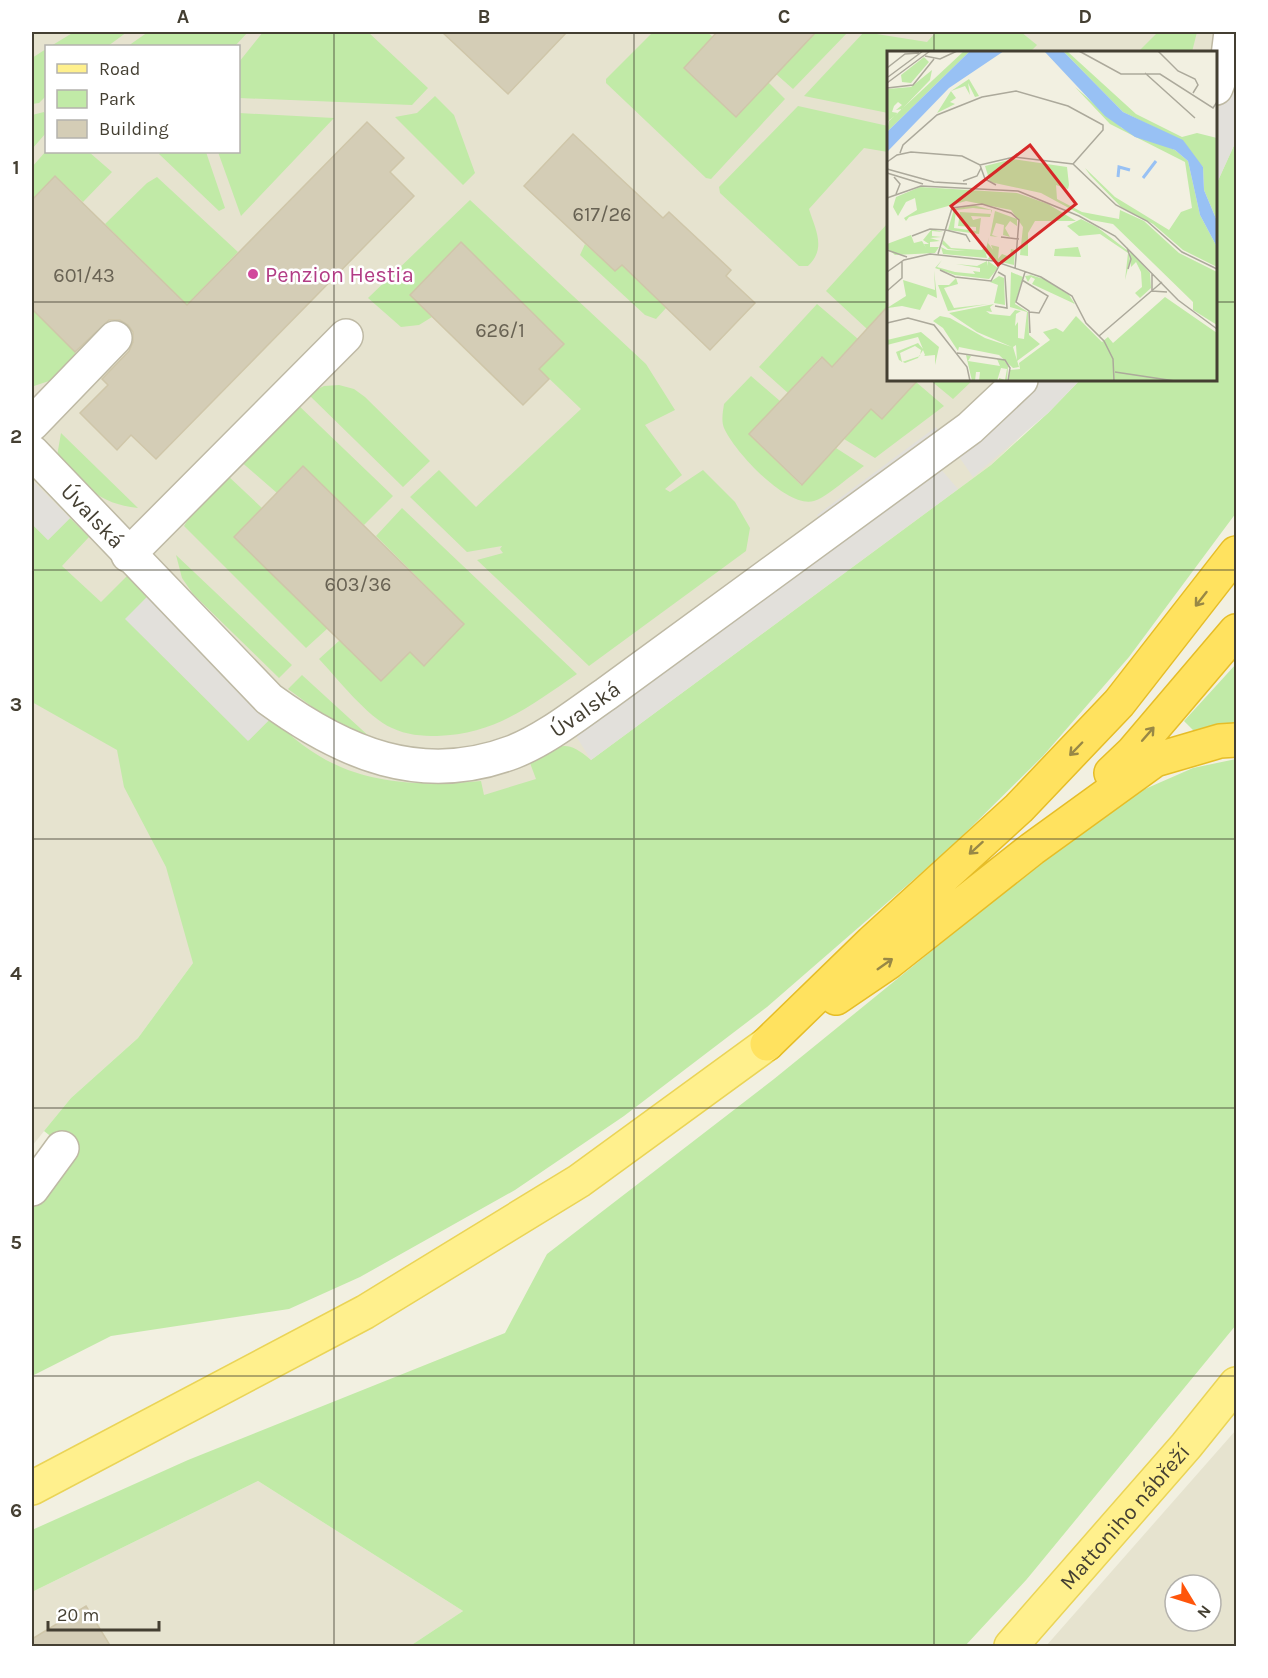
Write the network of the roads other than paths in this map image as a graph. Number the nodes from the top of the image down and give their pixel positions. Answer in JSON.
{"nodes":[{"id":1,"x":1231,"y":32,"type":"edge"},
{"id":2,"x":1217,"y":83,"type":"edge"},
{"id":3,"x":346,"y":336,"type":"dead end"},
{"id":4,"x":115,"y":338,"type":"dead end"},
{"id":5,"x":1020,"y":381,"type":"edge"},
{"id":6,"x":32,"y":424,"type":"edge"},
{"id":7,"x":32,"y":452,"type":"edge"},
{"id":8,"x":1236,"y":553,"type":"edge"},
{"id":9,"x":128,"y":555,"type":"junction"},
{"id":10,"x":1236,"y":631,"type":"edge"},
{"id":11,"x":1236,"y":740,"type":"edge"},
{"id":12,"x":1032,"y":849,"type":"junction"},
{"id":13,"x":767,"y":1044,"type":"junction"},
{"id":14,"x":62,"y":1148,"type":"dead end"},
{"id":15,"x":32,"y":1189,"type":"edge"},
{"id":16,"x":1236,"y":1384,"type":"edge"},
{"id":17,"x":32,"y":1488,"type":"edge"},
{"id":18,"x":1011,"y":1647,"type":"edge"}],
"edges":[{"from":1,"to":2,"type":"street"},
{"from":3,"to":9,"type":"street","name":"Úvalská"},
{"from":4,"to":6,"type":"street"},
{"from":5,"to":9,"type":"street","name":"Úvalská"},
{"from":7,"to":9,"type":"street","name":"Úvalská"},
{"from":8,"to":13,"type":"highway","one_way":true},
{"from":12,"to":10,"type":"highway","one_way":true},
{"from":11,"to":12,"type":"highway"},
{"from":13,"to":12,"type":"highway","one_way":true},
{"from":13,"to":17,"type":"main road"},
{"from":14,"to":15,"type":"street"},
{"from":16,"to":18,"type":"main road","name":"Mattoniho nábřeží"}]}
